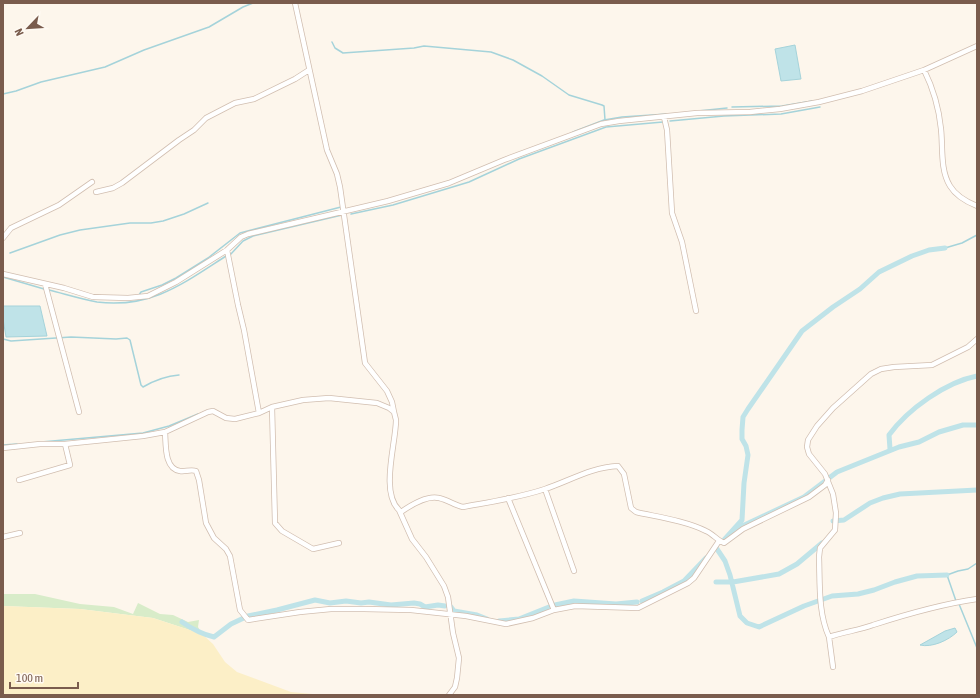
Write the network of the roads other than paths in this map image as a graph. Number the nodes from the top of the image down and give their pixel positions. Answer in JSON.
{"nodes":[{"id":1,"x":295,"y":3,"type":"edge"},
{"id":2,"x":977,"y":46,"type":"edge"},
{"id":3,"x":309,"y":70,"type":"junction"},
{"id":4,"x":924,"y":70,"type":"junction"},
{"id":5,"x":664,"y":117,"type":"junction"},
{"id":6,"x":92,"y":182,"type":"dead end"},
{"id":7,"x":96,"y":192,"type":"dead end"},
{"id":8,"x":977,"y":206,"type":"edge"},
{"id":9,"x":345,"y":212,"type":"junction"},
{"id":10,"x":3,"y":238,"type":"edge"},
{"id":11,"x":227,"y":250,"type":"junction"},
{"id":12,"x":3,"y":274,"type":"edge"},
{"id":13,"x":45,"y":284,"type":"junction"},
{"id":14,"x":696,"y":310,"type":"dead end"},
{"id":15,"x":977,"y":339,"type":"edge"},
{"id":16,"x":272,"y":407,"type":"junction"},
{"id":17,"x":79,"y":412,"type":"dead end"},
{"id":18,"x":394,"y":412,"type":"junction"},
{"id":19,"x":260,"y":413,"type":"junction"},
{"id":20,"x":165,"y":432,"type":"junction"},
{"id":21,"x":65,"y":444,"type":"junction"},
{"id":22,"x":3,"y":448,"type":"edge"},
{"id":23,"x":19,"y":480,"type":"dead end"},
{"id":24,"x":826,"y":483,"type":"junction"},
{"id":25,"x":545,"y":489,"type":"junction"},
{"id":26,"x":508,"y":498,"type":"junction"},
{"id":27,"x":399,"y":510,"type":"junction"},
{"id":28,"x":20,"y":533,"type":"dead end"},
{"id":29,"x":3,"y":537,"type":"edge"},
{"id":30,"x":719,"y":541,"type":"junction"},
{"id":31,"x":340,"y":543,"type":"dead end"},
{"id":32,"x":574,"y":571,"type":"dead end"},
{"id":33,"x":977,"y":599,"type":"edge"},
{"id":34,"x":554,"y":610,"type":"junction"},
{"id":35,"x":451,"y":614,"type":"junction"},
{"id":36,"x":829,"y":637,"type":"junction"},
{"id":37,"x":833,"y":668,"type":"dead end"},
{"id":38,"x":449,"y":695,"type":"edge"}],
"edges":[{"from":1,"to":3,"type":"street"},
{"from":2,"to":4,"type":"street"},
{"from":3,"to":7,"type":"street"},
{"from":3,"to":9,"type":"street"},
{"from":4,"to":5,"type":"street"},
{"from":4,"to":8,"type":"street"},
{"from":5,"to":9,"type":"street"},
{"from":5,"to":14,"type":"street"},
{"from":6,"to":10,"type":"street"},
{"from":9,"to":11,"type":"street"},
{"from":9,"to":18,"type":"street"},
{"from":11,"to":13,"type":"street"},
{"from":11,"to":19,"type":"street"},
{"from":12,"to":13,"type":"street"},
{"from":13,"to":17,"type":"street"},
{"from":15,"to":24,"type":"street"},
{"from":16,"to":18,"type":"street"},
{"from":16,"to":19,"type":"street"},
{"from":16,"to":31,"type":"street"},
{"from":18,"to":27,"type":"street"},
{"from":19,"to":20,"type":"street"},
{"from":20,"to":21,"type":"street"},
{"from":20,"to":35,"type":"street"},
{"from":21,"to":22,"type":"street"},
{"from":21,"to":23,"type":"street"},
{"from":24,"to":30,"type":"street"},
{"from":24,"to":36,"type":"street"},
{"from":25,"to":26,"type":"street"},
{"from":25,"to":30,"type":"street"},
{"from":25,"to":32,"type":"street"},
{"from":26,"to":27,"type":"street"},
{"from":26,"to":34,"type":"street"},
{"from":27,"to":35,"type":"street"},
{"from":28,"to":29,"type":"street"},
{"from":30,"to":34,"type":"street"},
{"from":33,"to":36,"type":"street"},
{"from":34,"to":35,"type":"street"},
{"from":35,"to":38,"type":"street"},
{"from":36,"to":37,"type":"street"}]}
